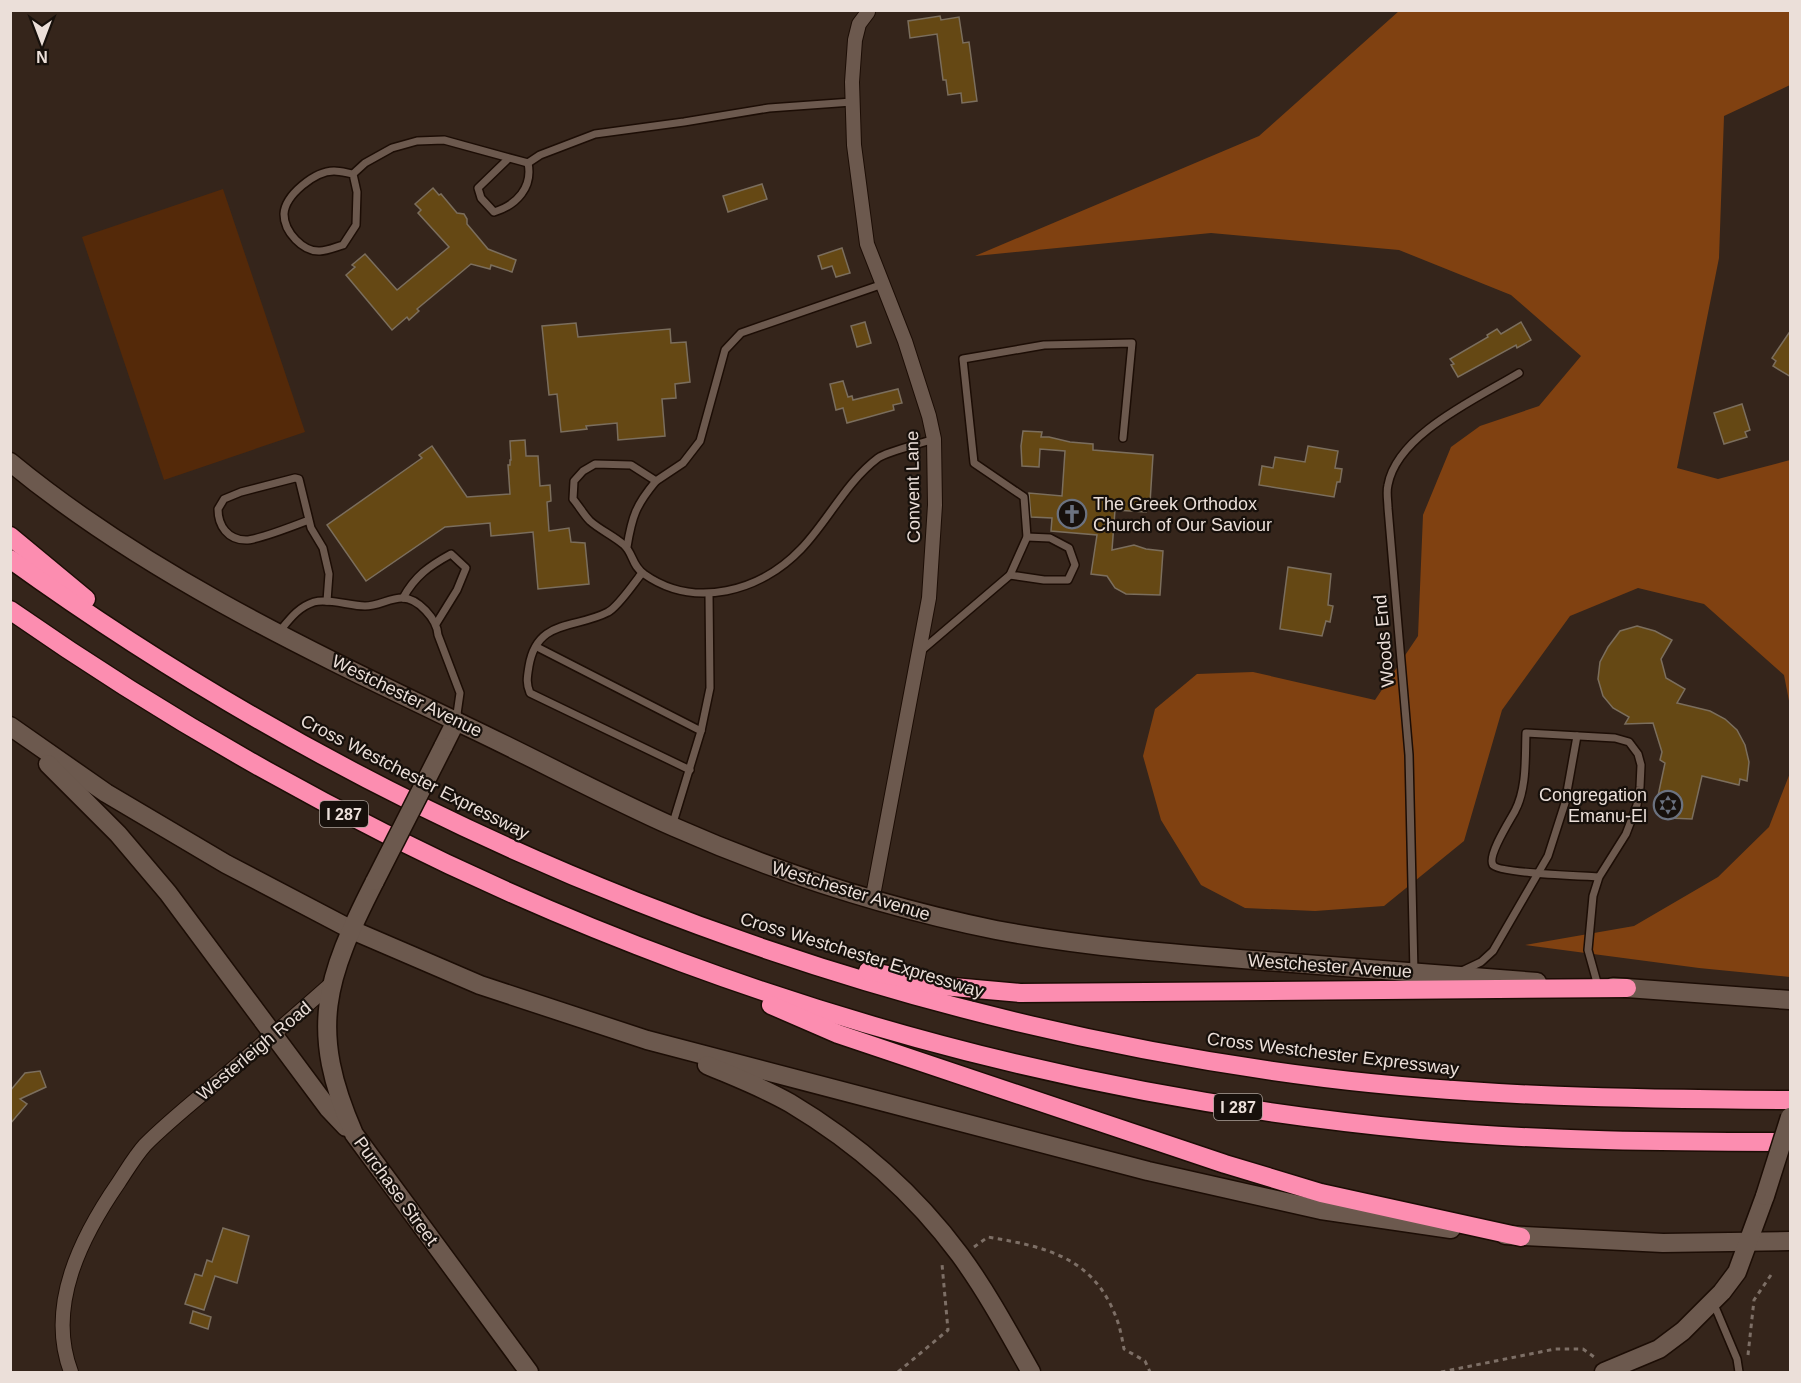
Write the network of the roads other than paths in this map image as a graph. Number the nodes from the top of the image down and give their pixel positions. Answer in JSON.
{"nodes":[{"id":1,"x":868,"y":12,"type":"edge"},
{"id":2,"x":852,"y":102,"type":"junction"},
{"id":3,"x":508,"y":159,"type":"junction"},
{"id":4,"x":528,"y":163,"type":"junction"},
{"id":5,"x":352,"y":174,"type":"junction"},
{"id":6,"x":883,"y":284,"type":"junction"},
{"id":7,"x":1519,"y":374,"type":"dead end"},
{"id":8,"x":1123,"y":438,"type":"dead end"},
{"id":9,"x":934,"y":440,"type":"junction"},
{"id":10,"x":10,"y":462,"type":"edge"},
{"id":11,"x":656,"y":481,"type":"junction"},
{"id":12,"x":309,"y":520,"type":"junction"},
{"id":13,"x":10,"y":536,"type":"edge"},
{"id":14,"x":1027,"y":537,"type":"junction"},
{"id":15,"x":627,"y":547,"type":"junction"},
{"id":16,"x":10,"y":559,"type":"edge"},
{"id":17,"x":642,"y":573,"type":"junction"},
{"id":18,"x":1010,"y":575,"type":"junction"},
{"id":19,"x":709,"y":594,"type":"junction"},
{"id":20,"x":403,"y":598,"type":"junction"},
{"id":21,"x":327,"y":601,"type":"junction"},
{"id":22,"x":10,"y":610,"type":"edge"},
{"id":23,"x":436,"y":624,"type":"junction"},
{"id":24,"x":279,"y":633,"type":"junction"},
{"id":25,"x":537,"y":647,"type":"junction"},
{"id":26,"x":920,"y":652,"type":"junction"},
{"id":27,"x":148,"y":653,"type":"junction"},
{"id":28,"x":456,"y":721,"type":"junction"},
{"id":29,"x":10,"y":726,"type":"edge"},
{"id":30,"x":702,"y":731,"type":"junction"},
{"id":31,"x":1577,"y":736,"type":"junction"},
{"id":32,"x":690,"y":770,"type":"junction"},
{"id":33,"x":672,"y":826,"type":"junction"},
{"id":34,"x":1538,"y":873,"type":"junction"},
{"id":35,"x":1599,"y":877,"type":"junction"},
{"id":36,"x":872,"y":901,"type":"junction"},
{"id":37,"x":352,"y":930,"type":"junction"},
{"id":38,"x":769,"y":951,"type":"junction"},
{"id":39,"x":702,"y":971,"type":"junction"},
{"id":40,"x":1414,"y":972,"type":"junction"},
{"id":41,"x":1454,"y":975,"type":"junction"},
{"id":42,"x":331,"y":984,"type":"junction"},
{"id":43,"x":1598,"y":986,"type":"junction"},
{"id":44,"x":1627,"y":988,"type":"junction"},
{"id":45,"x":1791,"y":1000,"type":"edge"},
{"id":46,"x":272,"y":1034,"type":"junction"},
{"id":47,"x":647,"y":1040,"type":"junction"},
{"id":48,"x":1791,"y":1101,"type":"edge"},
{"id":49,"x":1791,"y":1117,"type":"edge"},
{"id":50,"x":354,"y":1134,"type":"junction"},
{"id":51,"x":1791,"y":1142,"type":"edge"},
{"id":52,"x":1521,"y":1237,"type":"junction"},
{"id":53,"x":1791,"y":1240,"type":"edge"},
{"id":54,"x":1749,"y":1242,"type":"junction"},
{"id":55,"x":1712,"y":1302,"type":"junction"},
{"id":56,"x":1602,"y":1367,"type":"edge"},
{"id":57,"x":71,"y":1372,"type":"edge"},
{"id":58,"x":529,"y":1372,"type":"edge"},
{"id":59,"x":1031,"y":1372,"type":"edge"},
{"id":60,"x":1739,"y":1372,"type":"edge"}],
"edges":[{"from":1,"to":2,"type":"street","name":"Convent Lane"},
{"from":2,"to":4,"type":"lane"},
{"from":2,"to":6,"type":"street","name":"Convent Lane"},
{"from":3,"to":4,"type":"lane"},
{"from":3,"to":4,"type":"lane"},
{"from":3,"to":5,"type":"lane"},
{"from":5,"to":5,"type":"lane"},
{"from":6,"to":9,"type":"street","name":"Convent Lane"},
{"from":6,"to":11,"type":"lane"},
{"from":7,"to":40,"type":"lane","name":"Woods End"},
{"from":8,"to":14,"type":"lane"},
{"from":9,"to":19,"type":"lane"},
{"from":9,"to":26,"type":"street","name":"Convent Lane"},
{"from":10,"to":24,"type":"main road","name":"Westchester Avenue"},
{"from":11,"to":15,"type":"lane"},
{"from":11,"to":15,"type":"lane"},
{"from":12,"to":12,"type":"lane"},
{"from":12,"to":21,"type":"lane"},
{"from":13,"to":27,"type":"highway"},
{"from":14,"to":18,"type":"lane"},
{"from":14,"to":18,"type":"lane"},
{"from":15,"to":17,"type":"lane"},
{"from":16,"to":27,"type":"highway","name":"Cross Westchester Expressway","number":"I 287"},
{"from":17,"to":19,"type":"lane"},
{"from":17,"to":25,"type":"lane"},
{"from":18,"to":26,"type":"lane"},
{"from":19,"to":30,"type":"lane"},
{"from":20,"to":21,"type":"lane"},
{"from":20,"to":23,"type":"lane"},
{"from":20,"to":23,"type":"lane"},
{"from":21,"to":24,"type":"lane"},
{"from":22,"to":39,"type":"highway","number":"I 287"},
{"from":23,"to":28,"type":"lane"},
{"from":24,"to":28,"type":"main road","name":"Westchester Avenue"},
{"from":25,"to":30,"type":"lane"},
{"from":25,"to":32,"type":"lane"},
{"from":26,"to":36,"type":"street","name":"Convent Lane"},
{"from":27,"to":38,"type":"highway","name":"Cross Westchester Expressway","number":"I 287"},
{"from":28,"to":33,"type":"main road","name":"Westchester Avenue"},
{"from":28,"to":37,"type":"main road","bridge":true},
{"from":29,"to":37,"type":"main road"},
{"from":29,"to":46,"type":"main road"},
{"from":30,"to":32,"type":"lane"},
{"from":31,"to":34,"type":"lane"},
{"from":31,"to":34,"type":"lane"},
{"from":31,"to":35,"type":"lane"},
{"from":32,"to":33,"type":"lane"},
{"from":33,"to":36,"type":"main road","name":"Westchester Avenue"},
{"from":34,"to":35,"type":"lane"},
{"from":34,"to":41,"type":"lane"},
{"from":35,"to":43,"type":"lane"},
{"from":36,"to":40,"type":"main road","name":"Westchester Avenue"},
{"from":37,"to":42,"type":"main road"},
{"from":37,"to":47,"type":"main road"},
{"from":38,"to":44,"type":"highway"},
{"from":38,"to":48,"type":"highway","name":"Cross Westchester Expressway","number":"I 287"},
{"from":39,"to":51,"type":"highway","number":"I 287"},
{"from":39,"to":52,"type":"highway"},
{"from":40,"to":41,"type":"main road","name":"Westchester Avenue"},
{"from":41,"to":43,"type":"main road","name":"Westchester Avenue"},
{"from":42,"to":46,"type":"street","name":"Westerleigh Road"},
{"from":42,"to":50,"type":"main road","name":"Purchase Street"},
{"from":43,"to":44,"type":"main road","name":"Westchester Avenue"},
{"from":44,"to":45,"type":"main road","name":"Westchester Avenue"},
{"from":46,"to":50,"type":"main road"},
{"from":46,"to":57,"type":"street","name":"Westerleigh Road"},
{"from":47,"to":52,"type":"main road"},
{"from":47,"to":59,"type":"main road"},
{"from":49,"to":54,"type":"main road","bridge":true},
{"from":50,"to":58,"type":"main road","name":"Purchase Street"},
{"from":52,"to":54,"type":"main road"},
{"from":53,"to":54,"type":"main road"},
{"from":54,"to":55,"type":"main road"},
{"from":55,"to":56,"type":"main road"},
{"from":55,"to":60,"type":"lane"}]}
